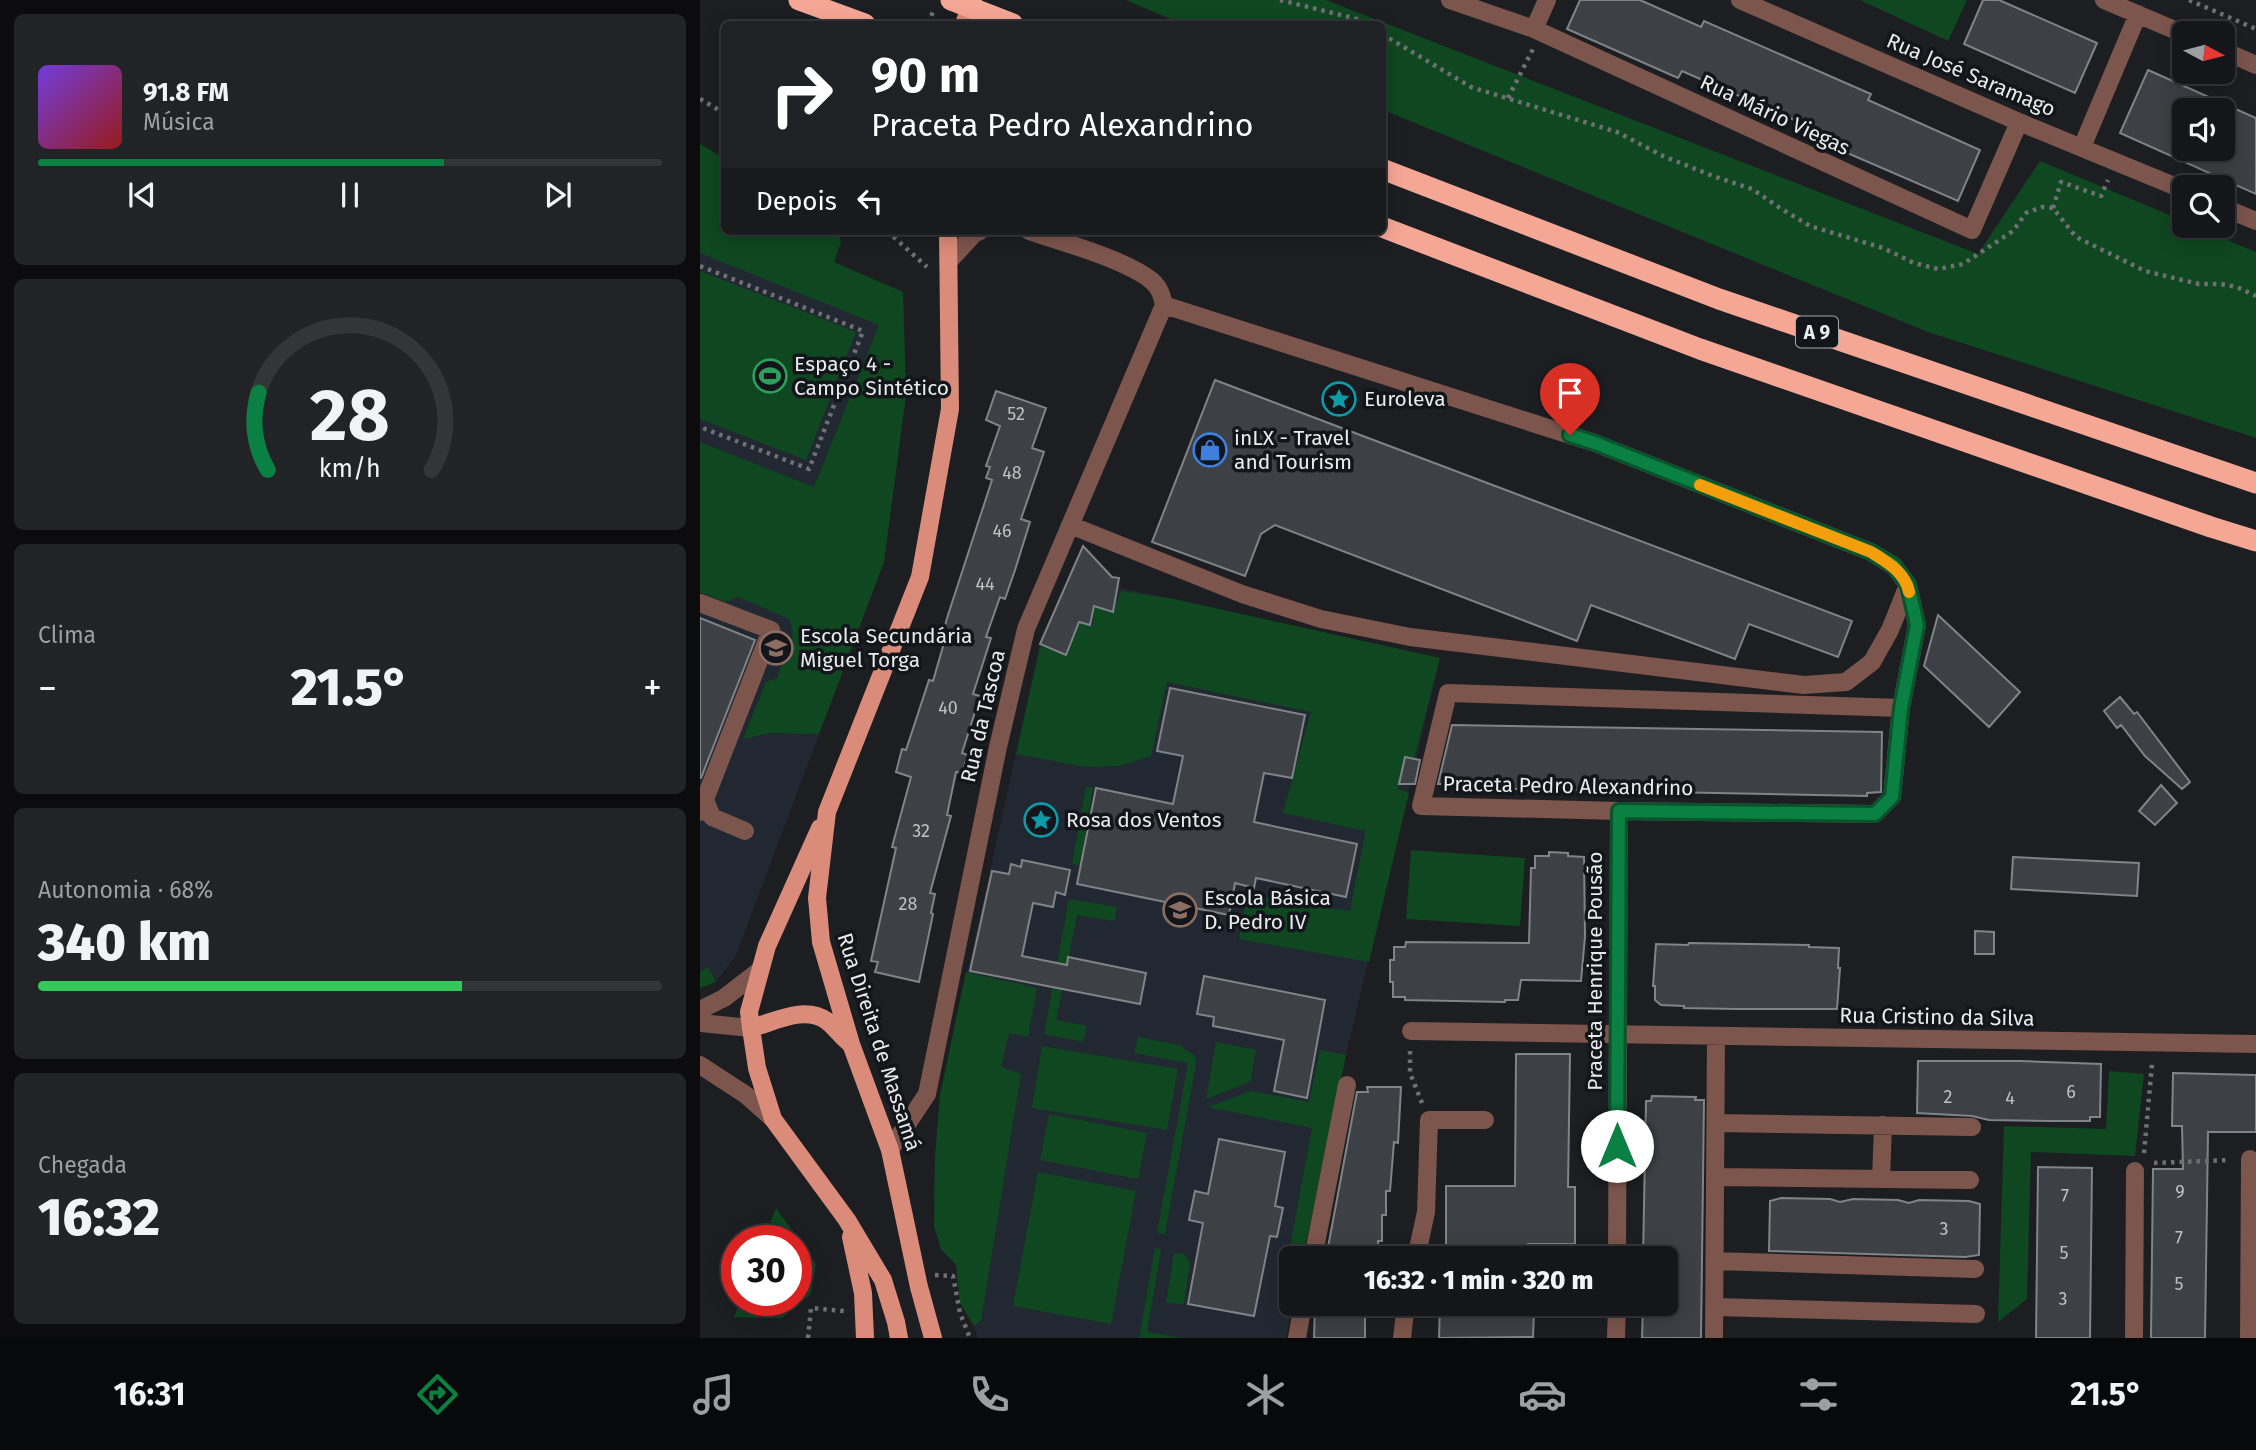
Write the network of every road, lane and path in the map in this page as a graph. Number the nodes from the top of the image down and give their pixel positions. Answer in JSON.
{"nodes":[{"id":1,"x":799,"y":0,"type":"edge"},
{"id":2,"x":951,"y":0,"type":"edge"},
{"id":3,"x":972,"y":0,"type":"edge"},
{"id":4,"x":1280,"y":0,"type":"edge"},
{"id":5,"x":1450,"y":0,"type":"edge"},
{"id":6,"x":1547,"y":0,"type":"edge"},
{"id":7,"x":1740,"y":0,"type":"edge"},
{"id":8,"x":2105,"y":0,"type":"edge"},
{"id":9,"x":2189,"y":0,"type":"edge"},
{"id":10,"x":2138,"y":15,"type":"junction"},
{"id":11,"x":857,"y":21,"type":"edge"},
{"id":12,"x":965,"y":21,"type":"edge"},
{"id":13,"x":1005,"y":21,"type":"edge"},
{"id":14,"x":1361,"y":21,"type":"edge"},
{"id":15,"x":2172,"y":29,"type":"edge"},
{"id":16,"x":2256,"y":29,"type":"edge"},
{"id":17,"x":1538,"y":31,"type":"junction"},
{"id":18,"x":1386,"y":36,"type":"edge"},
{"id":19,"x":2235,"y":56,"type":"edge"},
{"id":20,"x":2256,"y":65,"type":"edge"},
{"id":21,"x":1508,"y":98,"type":"junction"},
{"id":22,"x":700,"y":99,"type":"edge"},
{"id":23,"x":721,"y":111,"type":"edge"},
{"id":24,"x":2019,"y":122,"type":"junction"},
{"id":25,"x":2082,"y":147,"type":"junction"},
{"id":26,"x":1386,"y":171,"type":"edge"},
{"id":27,"x":2109,"y":178,"type":"dead end"},
{"id":28,"x":2172,"y":185,"type":"edge"},
{"id":29,"x":2053,"y":208,"type":"junction"},
{"id":30,"x":2235,"y":212,"type":"edge"},
{"id":31,"x":2256,"y":221,"type":"edge"},
{"id":32,"x":1386,"y":229,"type":"edge"},
{"id":33,"x":891,"y":235,"type":"edge"},
{"id":34,"x":948,"y":235,"type":"edge"},
{"id":35,"x":973,"y":235,"type":"edge"},
{"id":36,"x":1041,"y":235,"type":"edge"},
{"id":37,"x":949,"y":261,"type":"junction"},
{"id":38,"x":700,"y":266,"type":"edge"},
{"id":39,"x":948,"y":286,"type":"junction"},
{"id":40,"x":2256,"y":296,"type":"edge"},
{"id":41,"x":1164,"y":305,"type":"junction"},
{"id":42,"x":700,"y":427,"type":"edge"},
{"id":43,"x":2256,"y":483,"type":"edge"},
{"id":44,"x":1070,"y":525,"type":"junction"},
{"id":45,"x":2256,"y":541,"type":"edge"},
{"id":46,"x":1908,"y":585,"type":"junction"},
{"id":47,"x":700,"y":603,"type":"edge"},
{"id":48,"x":1901,"y":708,"type":"junction"},
{"id":49,"x":702,"y":804,"type":"edge"},
{"id":50,"x":1619,"y":811,"type":"junction"},
{"id":51,"x":827,"y":812,"type":"junction"},
{"id":52,"x":745,"y":831,"type":"dead end"},
{"id":53,"x":759,"y":971,"type":"junction"},
{"id":54,"x":700,"y":1010,"type":"edge"},
{"id":55,"x":700,"y":1023,"type":"edge"},
{"id":56,"x":751,"y":1028,"type":"junction"},
{"id":57,"x":1411,"y":1031,"type":"joint"},
{"id":58,"x":1618,"y":1034,"type":"junction"},
{"id":59,"x":1716,"y":1036,"type":"junction"},
{"id":60,"x":2154,"y":1043,"type":"junction"},
{"id":61,"x":2256,"y":1044,"type":"edge"},
{"id":62,"x":851,"y":1045,"type":"junction"},
{"id":63,"x":700,"y":1065,"type":"edge"},
{"id":64,"x":1347,"y":1086,"type":"dead end"},
{"id":65,"x":774,"y":1119,"type":"junction"},
{"id":66,"x":1429,"y":1120,"type":"junction"},
{"id":67,"x":1485,"y":1120,"type":"dead end"},
{"id":68,"x":1716,"y":1123,"type":"junction"},
{"id":69,"x":1883,"y":1125,"type":"junction"},
{"id":70,"x":1972,"y":1127,"type":"dead end"},
{"id":71,"x":890,"y":1150,"type":"junction"},
{"id":72,"x":2250,"y":1159,"type":"joint"},
{"id":73,"x":2135,"y":1171,"type":"dead end"},
{"id":74,"x":1716,"y":1177,"type":"junction"},
{"id":75,"x":1881,"y":1179,"type":"junction"},
{"id":76,"x":1970,"y":1180,"type":"dead end"},
{"id":77,"x":847,"y":1220,"type":"junction"},
{"id":78,"x":1315,"y":1246,"type":"edge"},
{"id":79,"x":1419,"y":1246,"type":"edge"},
{"id":80,"x":1617,"y":1246,"type":"edge"},
{"id":81,"x":1716,"y":1261,"type":"junction"},
{"id":82,"x":1975,"y":1269,"type":"dead end"},
{"id":83,"x":916,"y":1277,"type":"junction"},
{"id":84,"x":1715,"y":1307,"type":"junction"},
{"id":85,"x":846,"y":1311,"type":"dead end"},
{"id":86,"x":1976,"y":1314,"type":"dead end"},
{"id":87,"x":1302,"y":1316,"type":"edge"},
{"id":88,"x":1405,"y":1316,"type":"edge"},
{"id":89,"x":1617,"y":1316,"type":"edge"},
{"id":90,"x":808,"y":1338,"type":"edge"},
{"id":91,"x":865,"y":1338,"type":"edge"},
{"id":92,"x":899,"y":1338,"type":"edge"},
{"id":93,"x":933,"y":1338,"type":"edge"},
{"id":94,"x":970,"y":1338,"type":"edge"},
{"id":95,"x":1297,"y":1338,"type":"edge"},
{"id":96,"x":1402,"y":1338,"type":"edge"},
{"id":97,"x":1616,"y":1338,"type":"edge"},
{"id":98,"x":1714,"y":1338,"type":"edge"},
{"id":99,"x":2134,"y":1338,"type":"edge"},
{"id":100,"x":2249,"y":1338,"type":"edge"}],
"edges":[{"from":1,"to":11,"type":"highway"},
{"from":2,"to":13,"type":"highway","bridge":true},
{"from":3,"to":12,"type":"main road"},
{"from":4,"to":14,"type":"path"},
{"from":5,"to":17,"type":"street","name":"Rua Mário Viegas"},
{"from":6,"to":17,"type":"street"},
{"from":7,"to":24,"type":"street","name":"Rua José Saramago"},
{"from":8,"to":10,"type":"street"},
{"from":9,"to":16,"type":"path"},
{"from":10,"to":15,"type":"street"},
{"from":10,"to":25,"type":"street"},
{"from":17,"to":21,"type":"path"},
{"from":17,"to":24,"type":"street","name":"Rua Mário Viegas"},
{"from":18,"to":21,"type":"path"},
{"from":19,"to":20,"type":"street"},
{"from":21,"to":29,"type":"path"},
{"from":22,"to":23,"type":"path"},
{"from":24,"to":25,"type":"street","name":"Rua José Saramago"},
{"from":25,"to":28,"type":"street","name":"Rua José Saramago"},
{"from":26,"to":43,"type":"highway","number":"A 9"},
{"from":27,"to":29,"type":"path"},
{"from":29,"to":40,"type":"path"},
{"from":30,"to":31,"type":"street"},
{"from":32,"to":45,"type":"highway"},
{"from":33,"to":39,"type":"path"},
{"from":34,"to":37,"type":"main road","name":"Rua Direita de Massamá"},
{"from":35,"to":37,"type":"street"},
{"from":36,"to":41,"type":"street"},
{"from":37,"to":39,"type":"main road","name":"Rua Direita de Massamá"},
{"from":38,"to":42,"type":"path"},
{"from":39,"to":51,"type":"main road","name":"Rua Direita de Massamá"},
{"from":41,"to":44,"type":"street","name":"Rua da Tascoa"},
{"from":41,"to":46,"type":"street"},
{"from":44,"to":46,"type":"street"},
{"from":44,"to":71,"type":"street","name":"Rua da Tascoa"},
{"from":46,"to":48,"type":"street"},
{"from":47,"to":49,"type":"street"},
{"from":48,"to":50,"type":"street","name":"Praceta Pedro Alexandrino"},
{"from":48,"to":50,"type":"street","name":"Praceta Pedro Alexandrino"},
{"from":49,"to":52,"type":"street"},
{"from":50,"to":58,"type":"street","name":"Praceta Henrique Pousão"},
{"from":51,"to":53,"type":"main road"},
{"from":51,"to":62,"type":"main road","name":"Rua Direita de Massamá"},
{"from":53,"to":54,"type":"street"},
{"from":53,"to":56,"type":"main road"},
{"from":55,"to":56,"type":"street"},
{"from":56,"to":62,"type":"main road"},
{"from":56,"to":65,"type":"main road"},
{"from":57,"to":58,"type":"street","name":"Rua Cristino da Silva"},
{"from":57,"to":66,"type":"path"},
{"from":58,"to":59,"type":"street","name":"Rua Cristino da Silva"},
{"from":58,"to":80,"type":"street","name":"Praceta Henrique Pousão"},
{"from":59,"to":60,"type":"street","name":"Rua Cristino da Silva"},
{"from":59,"to":68,"type":"street"},
{"from":60,"to":61,"type":"street","name":"Rua Cristino da Silva"},
{"from":60,"to":72,"type":"path"},
{"from":62,"to":71,"type":"main road","name":"Rua Direita de Massamá"},
{"from":63,"to":65,"type":"street"},
{"from":64,"to":78,"type":"street"},
{"from":65,"to":77,"type":"main road"},
{"from":66,"to":67,"type":"street"},
{"from":66,"to":79,"type":"street"},
{"from":68,"to":69,"type":"street"},
{"from":68,"to":74,"type":"street"},
{"from":69,"to":70,"type":"street"},
{"from":69,"to":75,"type":"street"},
{"from":71,"to":83,"type":"main road","name":"Rua Direita de Massamá"},
{"from":72,"to":100,"type":"street"},
{"from":73,"to":99,"type":"street"},
{"from":74,"to":75,"type":"street"},
{"from":74,"to":81,"type":"street"},
{"from":75,"to":76,"type":"street"},
{"from":77,"to":91,"type":"main road"},
{"from":77,"to":92,"type":"main road"},
{"from":81,"to":82,"type":"street"},
{"from":81,"to":84,"type":"street"},
{"from":83,"to":93,"type":"main road","name":"Rua Direita de Massamá"},
{"from":83,"to":94,"type":"path"},
{"from":84,"to":86,"type":"street"},
{"from":84,"to":98,"type":"street"},
{"from":85,"to":90,"type":"path"},
{"from":87,"to":95,"type":"street"},
{"from":88,"to":96,"type":"street"},
{"from":89,"to":97,"type":"street"}]}
